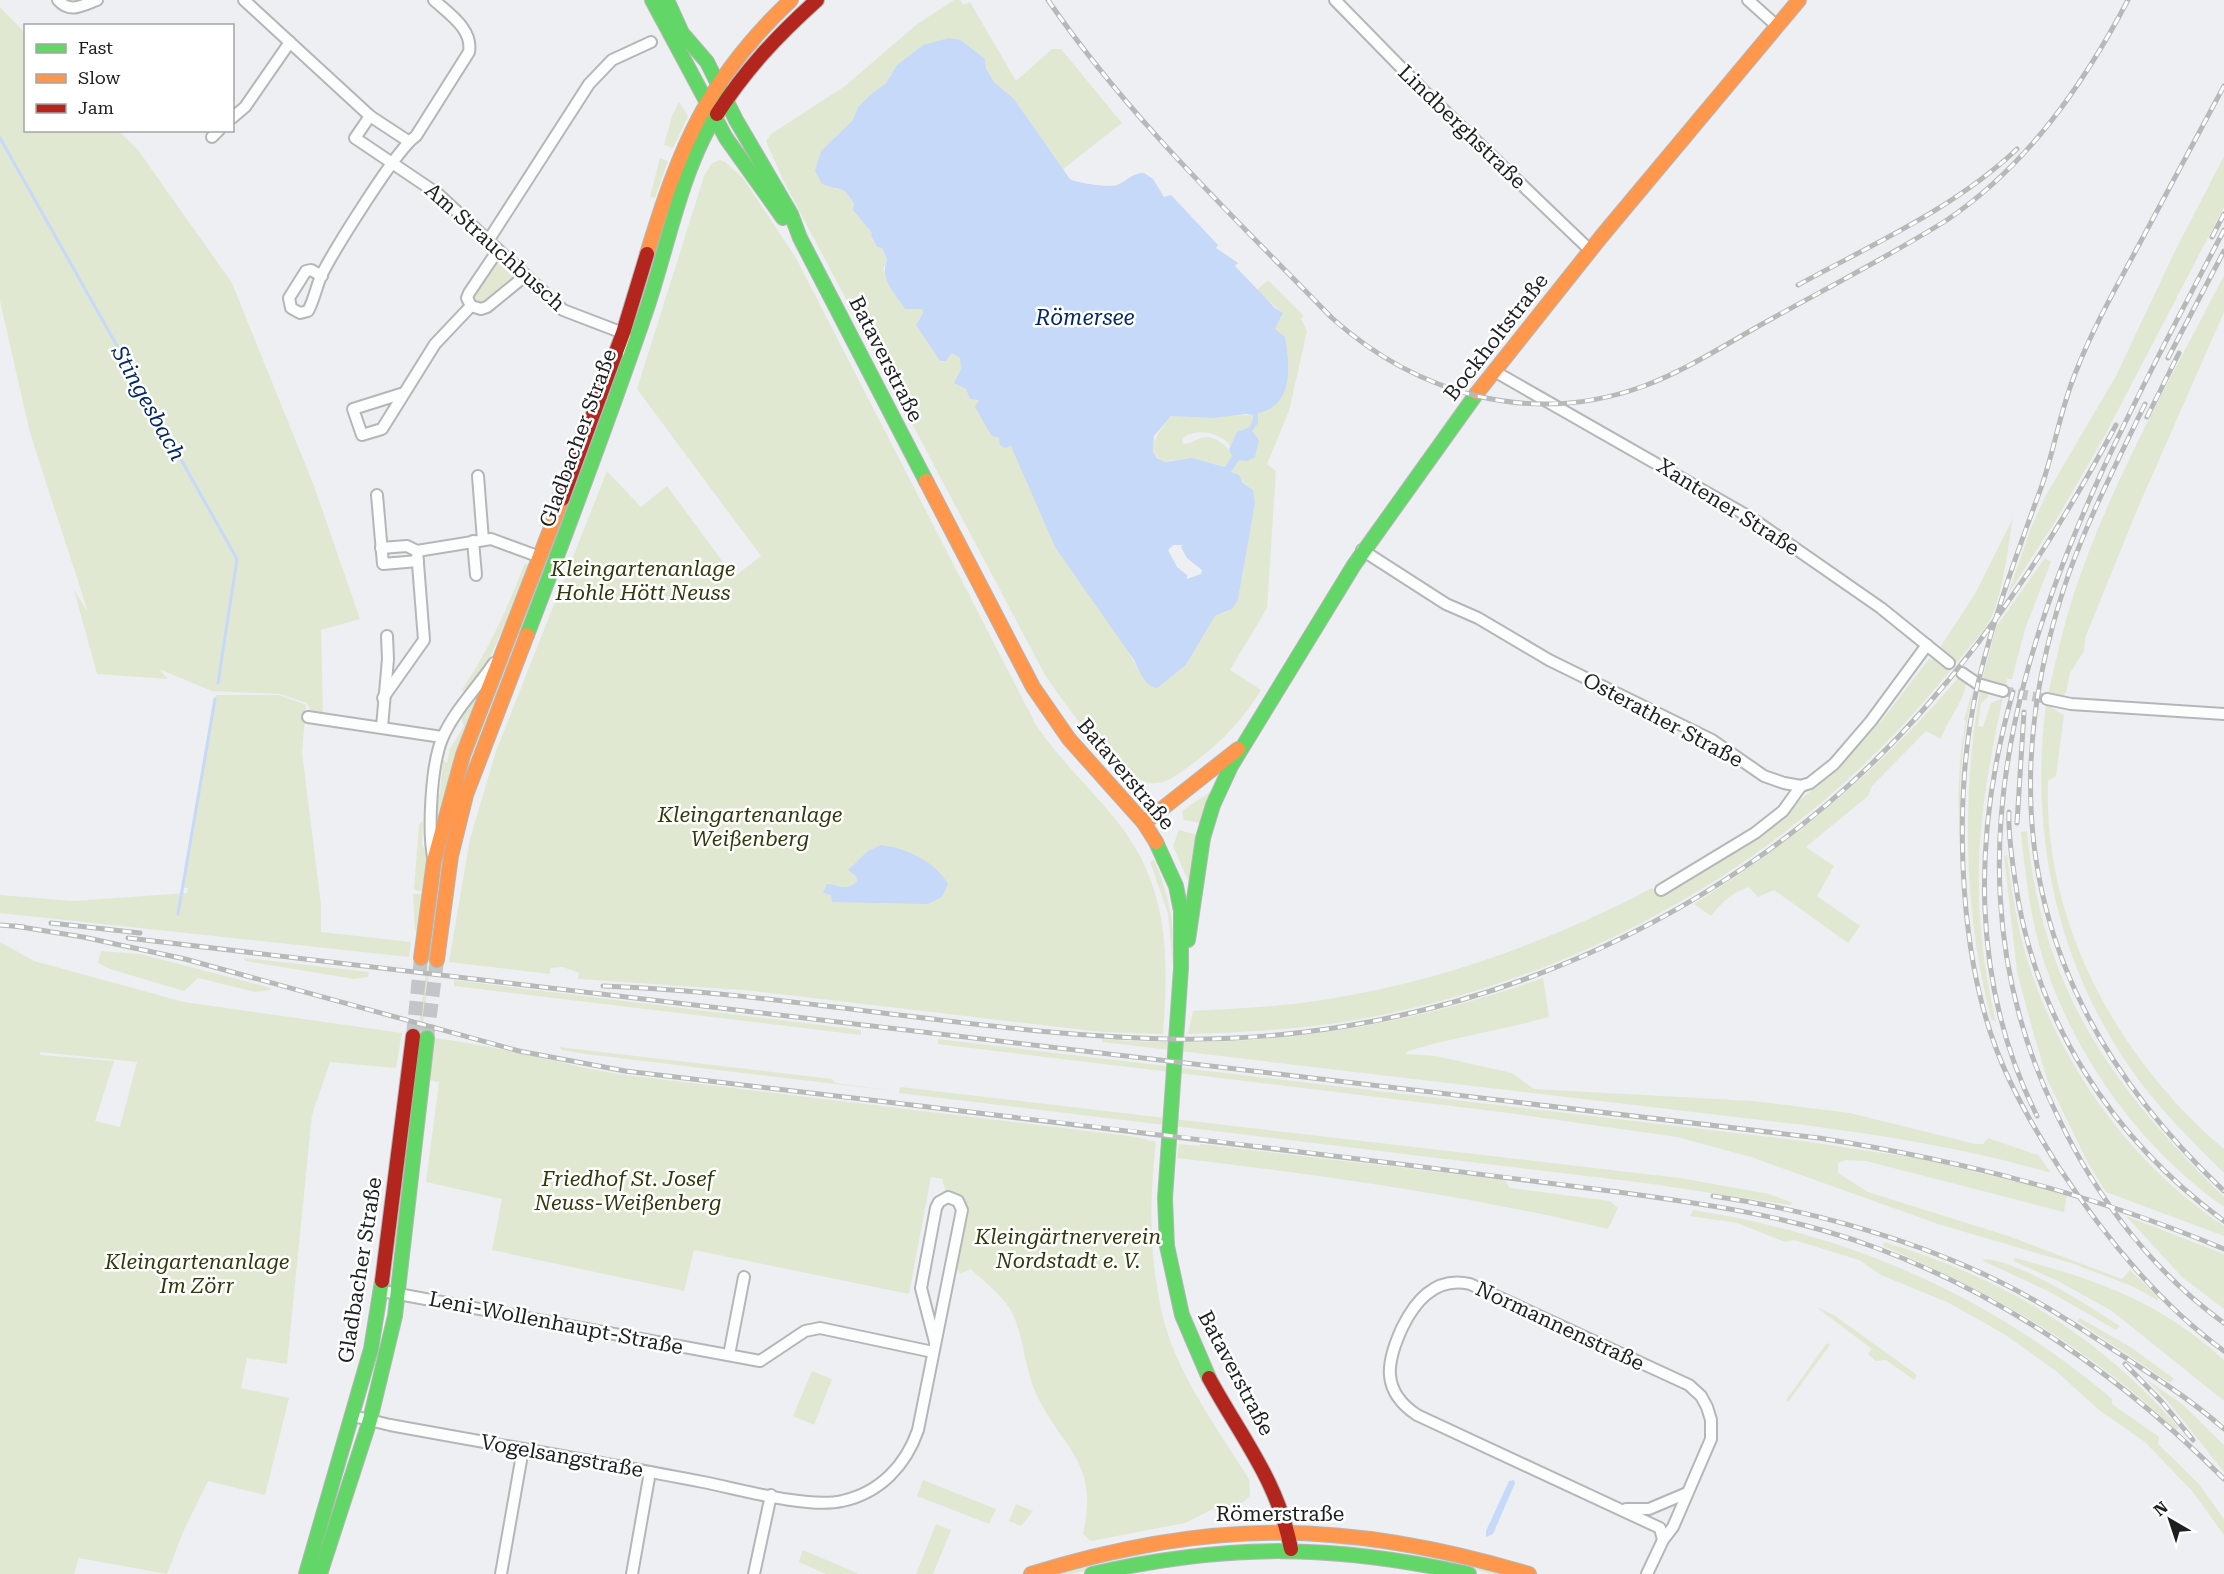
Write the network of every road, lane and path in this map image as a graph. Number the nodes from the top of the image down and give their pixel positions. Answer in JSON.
{"nodes":[{"id":1,"x":58,"y":0,"type":"edge"},
{"id":2,"x":97,"y":0,"type":"edge"},
{"id":3,"x":244,"y":0,"type":"edge"},
{"id":4,"x":434,"y":0,"type":"edge"},
{"id":5,"x":652,"y":0,"type":"edge"},
{"id":6,"x":666,"y":0,"type":"edge"},
{"id":7,"x":792,"y":0,"type":"edge"},
{"id":8,"x":817,"y":0,"type":"edge"},
{"id":9,"x":1335,"y":0,"type":"edge"},
{"id":10,"x":1748,"y":0,"type":"edge"},
{"id":11,"x":1798,"y":0,"type":"edge"},
{"id":12,"x":1777,"y":26,"type":"junction"},
{"id":13,"x":290,"y":42,"type":"junction"},
{"id":14,"x":651,"y":42,"type":"dead end"},
{"id":15,"x":718,"y":82,"type":"junction"},
{"id":16,"x":726,"y":99,"type":"junction"},
{"id":17,"x":706,"y":100,"type":"junction"},
{"id":18,"x":234,"y":116,"type":"edge"},
{"id":19,"x":370,"y":116,"type":"junction"},
{"id":20,"x":714,"y":118,"type":"junction"},
{"id":21,"x":408,"y":141,"type":"junction"},
{"id":22,"x":393,"y":162,"type":"junction"},
{"id":23,"x":800,"y":238,"type":"junction"},
{"id":24,"x":488,"y":242,"type":"junction"},
{"id":25,"x":498,"y":250,"type":"junction"},
{"id":26,"x":1591,"y":251,"type":"junction"},
{"id":27,"x":322,"y":276,"type":"dead end"},
{"id":28,"x":525,"y":276,"type":"junction"},
{"id":29,"x":471,"y":306,"type":"junction"},
{"id":30,"x":623,"y":333,"type":"junction"},
{"id":31,"x":1494,"y":371,"type":"junction"},
{"id":32,"x":623,"y":379,"type":"junction"},
{"id":33,"x":404,"y":393,"type":"junction"},
{"id":34,"x":478,"y":476,"type":"dead end"},
{"id":35,"x":376,"y":495,"type":"dead end"},
{"id":36,"x":478,"y":540,"type":"junction"},
{"id":37,"x":381,"y":548,"type":"junction"},
{"id":38,"x":1362,"y":550,"type":"junction"},
{"id":39,"x":418,"y":556,"type":"junction"},
{"id":40,"x":540,"y":557,"type":"junction"},
{"id":41,"x":476,"y":575,"type":"dead end"},
{"id":42,"x":387,"y":636,"type":"dead end"},
{"id":43,"x":1927,"y":645,"type":"junction"},
{"id":44,"x":501,"y":653,"type":"junction"},
{"id":45,"x":1949,"y":663,"type":"dead end"},
{"id":46,"x":1962,"y":673,"type":"dead end"},
{"id":47,"x":2003,"y":691,"type":"tunnel mouth"},
{"id":48,"x":383,"y":698,"type":"junction"},
{"id":49,"x":2047,"y":699,"type":"tunnel mouth"},
{"id":50,"x":2224,"y":714,"type":"edge"},
{"id":51,"x":308,"y":717,"type":"dead end"},
{"id":52,"x":1257,"y":724,"type":"junction"},
{"id":53,"x":381,"y":727,"type":"junction"},
{"id":54,"x":442,"y":737,"type":"junction"},
{"id":55,"x":1801,"y":786,"type":"junction"},
{"id":56,"x":1144,"y":823,"type":"junction"},
{"id":57,"x":434,"y":861,"type":"junction"},
{"id":58,"x":1661,"y":890,"type":"dead end"},
{"id":59,"x":421,"y":958,"type":"tunnel mouth"},
{"id":60,"x":437,"y":960,"type":"tunnel mouth"},
{"id":61,"x":1182,"y":968,"type":"junction"},
{"id":62,"x":744,"y":1277,"type":"dead end"},
{"id":63,"x":382,"y":1290,"type":"junction"},
{"id":64,"x":400,"y":1294,"type":"junction"},
{"id":65,"x":934,"y":1347,"type":"junction"},
{"id":66,"x":729,"y":1355,"type":"junction"},
{"id":67,"x":353,"y":1416,"type":"junction"},
{"id":68,"x":370,"y":1420,"type":"junction"},
{"id":69,"x":523,"y":1449,"type":"junction"},
{"id":70,"x":650,"y":1472,"type":"junction"},
{"id":71,"x":1687,"y":1493,"type":"junction"},
{"id":72,"x":771,"y":1495,"type":"junction"},
{"id":73,"x":1623,"y":1509,"type":"junction"},
{"id":74,"x":1289,"y":1531,"type":"junction"},
{"id":75,"x":1663,"y":1539,"type":"junction"},
{"id":76,"x":1291,"y":1549,"type":"junction"},
{"id":77,"x":306,"y":1574,"type":"edge"},
{"id":78,"x":320,"y":1574,"type":"edge"},
{"id":79,"x":501,"y":1574,"type":"edge"},
{"id":80,"x":632,"y":1574,"type":"edge"},
{"id":81,"x":754,"y":1574,"type":"edge"},
{"id":82,"x":1032,"y":1574,"type":"edge"},
{"id":83,"x":1092,"y":1574,"type":"edge"},
{"id":84,"x":1469,"y":1574,"type":"edge"},
{"id":85,"x":1529,"y":1574,"type":"edge"},
{"id":86,"x":1647,"y":1574,"type":"edge"}],
"edges":[{"from":1,"to":2,"type":"street"},
{"from":3,"to":13,"type":"street"},
{"from":4,"to":21,"type":"street"},
{"from":5,"to":17,"type":"main road","name":"Bataverstraße"},
{"from":6,"to":15,"type":"main road","name":"Bataverstraße"},
{"from":7,"to":15,"type":"main road","name":"Gladbacher Straße"},
{"from":8,"to":16,"type":"main road","name":"Gladbacher Straße"},
{"from":9,"to":26,"type":"street","name":"Lindberghstraße"},
{"from":10,"to":12,"type":"street"},
{"from":11,"to":12,"type":"main road","name":"Bockholtstraße"},
{"from":12,"to":26,"type":"main road","name":"Bockholtstraße"},
{"from":13,"to":18,"type":"street"},
{"from":13,"to":19,"type":"street"},
{"from":14,"to":24,"type":"street"},
{"from":15,"to":16,"type":"main road","name":"Bataverstraße"},
{"from":15,"to":17,"type":"main road","name":"Gladbacher Straße"},
{"from":16,"to":20,"type":"main road","name":"Gladbacher Straße"},
{"from":16,"to":23,"type":"main road","name":"Bataverstraße"},
{"from":17,"to":20,"type":"main road","name":"Bataverstraße"},
{"from":17,"to":30,"type":"main road","name":"Gladbacher Straße"},
{"from":19,"to":21,"type":"street"},
{"from":19,"to":22,"type":"street","name":"Am Strauchbusch"},
{"from":20,"to":23,"type":"main road","name":"Bataverstraße"},
{"from":20,"to":32,"type":"main road","name":"Gladbacher Straße"},
{"from":21,"to":22,"type":"street"},
{"from":22,"to":24,"type":"street","name":"Am Strauchbusch"},
{"from":22,"to":27,"type":"street"},
{"from":23,"to":56,"type":"main road","name":"Bataverstraße"},
{"from":24,"to":25,"type":"street","name":"Am Strauchbusch"},
{"from":25,"to":28,"type":"street","name":"Am Strauchbusch"},
{"from":25,"to":29,"type":"street"},
{"from":26,"to":31,"type":"main road","name":"Bockholtstraße"},
{"from":28,"to":29,"type":"street"},
{"from":28,"to":30,"type":"street","name":"Am Strauchbusch"},
{"from":29,"to":33,"type":"street"},
{"from":30,"to":32,"type":"street"},
{"from":30,"to":40,"type":"main road","name":"Gladbacher Straße"},
{"from":31,"to":38,"type":"main road","name":"Bockholtstraße"},
{"from":31,"to":43,"type":"street","name":"Xantener Straße"},
{"from":32,"to":60,"type":"main road","name":"Gladbacher Straße"},
{"from":33,"to":33,"type":"street"},
{"from":34,"to":36,"type":"street"},
{"from":35,"to":37,"type":"street"},
{"from":36,"to":39,"type":"street","name":"Gladbacher Straße"},
{"from":36,"to":40,"type":"street","name":"Gladbacher Straße"},
{"from":36,"to":41,"type":"street"},
{"from":37,"to":39,"type":"street","name":"Gladbacher Straße"},
{"from":37,"to":39,"type":"street","name":"Gladbacher Straße"},
{"from":38,"to":52,"type":"main road","name":"Bockholtstraße"},
{"from":38,"to":55,"type":"street","name":"Osterather Straße"},
{"from":39,"to":48,"type":"street"},
{"from":40,"to":44,"type":"main road","name":"Gladbacher Straße"},
{"from":42,"to":48,"type":"street"},
{"from":43,"to":45,"type":"street","name":"Xantener Straße"},
{"from":43,"to":55,"type":"street"},
{"from":44,"to":54,"type":"street","name":"Gladbacher Straße"},
{"from":44,"to":57,"type":"main road","name":"Gladbacher Straße"},
{"from":46,"to":47,"type":"street"},
{"from":48,"to":53,"type":"street"},
{"from":49,"to":50,"type":"street"},
{"from":51,"to":53,"type":"street"},
{"from":52,"to":56,"type":"main road","name":"Bockholtstraße"},
{"from":52,"to":61,"type":"main road","name":"Bockholtstraße"},
{"from":53,"to":54,"type":"street"},
{"from":54,"to":57,"type":"street","name":"Gladbacher Straße"},
{"from":55,"to":58,"type":"street"},
{"from":56,"to":61,"type":"main road","name":"Bataverstraße"},
{"from":57,"to":59,"type":"main road","name":"Gladbacher Straße"},
{"from":61,"to":74,"type":"main road","name":"Bataverstraße"},
{"from":62,"to":66,"type":"street"},
{"from":63,"to":64,"type":"street","name":"Leni-Wollenhaupt-Straße"},
{"from":63,"to":64,"type":"main road","name":"Gladbacher Straße"},
{"from":63,"to":67,"type":"main road","name":"Gladbacher Straße"},
{"from":64,"to":66,"type":"street","name":"Leni-Wollenhaupt-Straße"},
{"from":64,"to":68,"type":"main road","name":"Gladbacher Straße"},
{"from":65,"to":65,"type":"street","name":"Vogelsangstraße"},
{"from":65,"to":66,"type":"street","name":"Leni-Wollenhaupt-Straße"},
{"from":65,"to":72,"type":"street","name":"Vogelsangstraße"},
{"from":67,"to":68,"type":"street","name":"Vogelsangstraße"},
{"from":67,"to":77,"type":"main road","name":"Gladbacher Straße"},
{"from":68,"to":69,"type":"street","name":"Vogelsangstraße"},
{"from":68,"to":78,"type":"main road","name":"Gladbacher Straße"},
{"from":69,"to":70,"type":"street","name":"Vogelsangstraße"},
{"from":69,"to":79,"type":"street"},
{"from":70,"to":72,"type":"street","name":"Vogelsangstraße"},
{"from":70,"to":80,"type":"street"},
{"from":71,"to":73,"type":"street","name":"Normannenstraße"},
{"from":71,"to":73,"type":"street","name":"Normannenstraße"},
{"from":71,"to":75,"type":"street","name":"Normannenstraße"},
{"from":72,"to":81,"type":"street"},
{"from":73,"to":75,"type":"street","name":"Normannenstraße"},
{"from":74,"to":76,"type":"main road","name":"Bataverstraße"},
{"from":74,"to":82,"type":"main road","name":"Römerstraße"},
{"from":74,"to":85,"type":"main road","name":"Römerstraße"},
{"from":75,"to":86,"type":"street","name":"Normannenstraße"},
{"from":76,"to":83,"type":"main road","name":"Römerstraße"},
{"from":76,"to":84,"type":"main road","name":"Römerstraße"}]}
